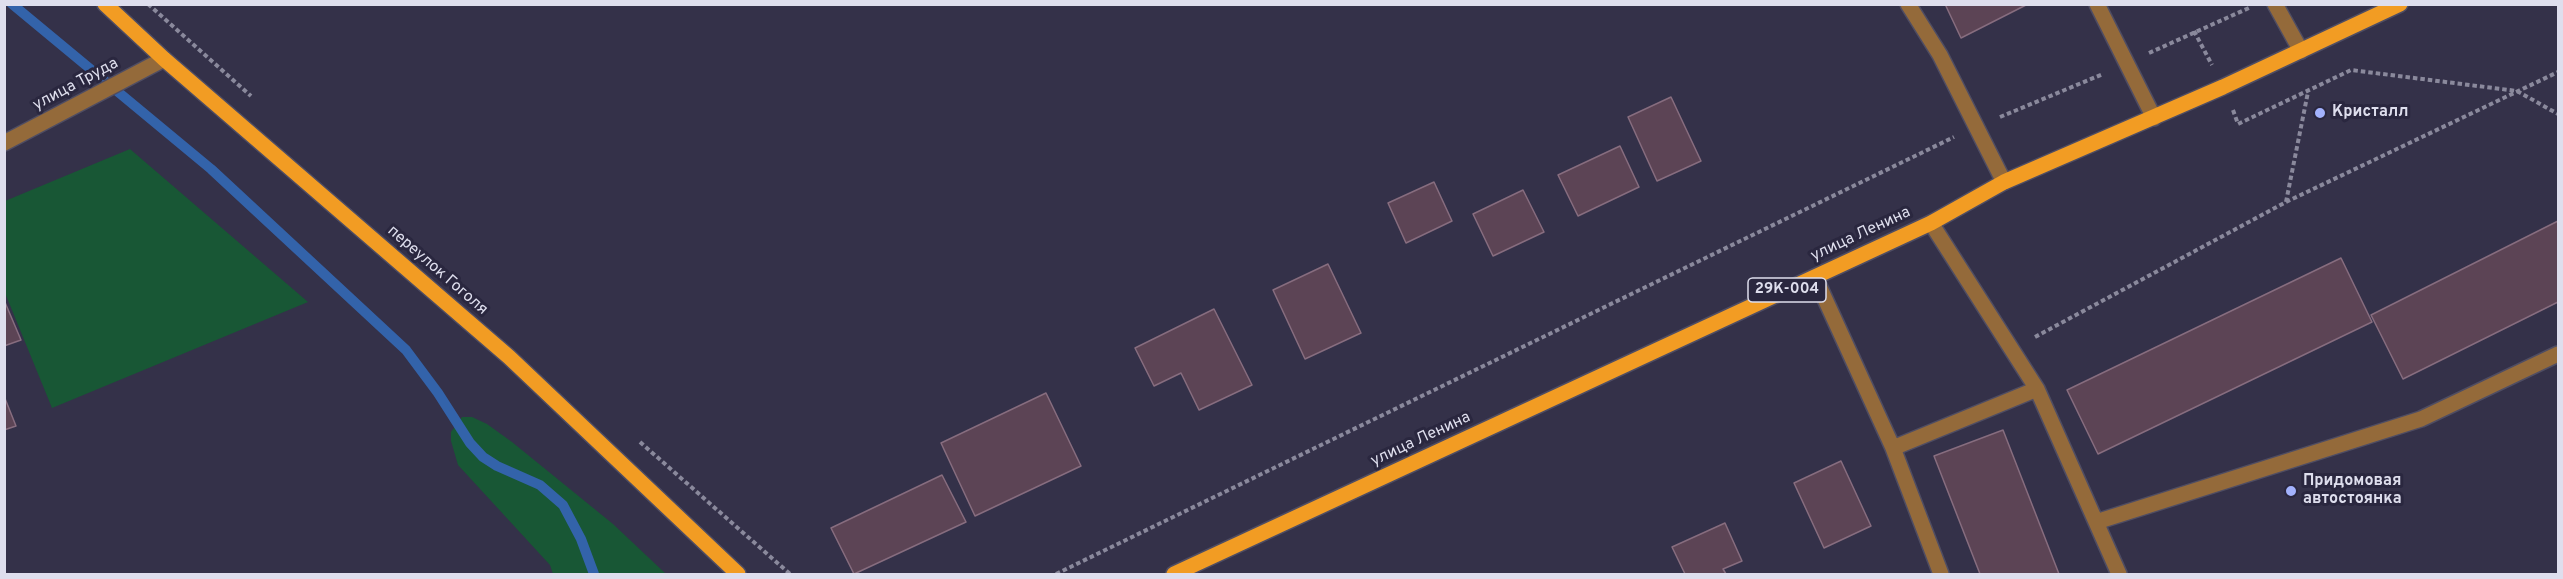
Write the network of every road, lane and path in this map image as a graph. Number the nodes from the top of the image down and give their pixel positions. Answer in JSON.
{"nodes":[{"id":1,"x":105,"y":4,"type":"edge"},
{"id":2,"x":1908,"y":4,"type":"edge"},
{"id":3,"x":2097,"y":4,"type":"edge"},
{"id":4,"x":2240,"y":4,"type":"edge"},
{"id":5,"x":2257,"y":4,"type":"edge"},
{"id":6,"x":2275,"y":4,"type":"edge"},
{"id":7,"x":2400,"y":4,"type":"edge"},
{"id":8,"x":2243,"y":11,"type":"junction"},
{"id":9,"x":2301,"y":51,"type":"junction"},
{"id":10,"x":164,"y":59,"type":"junction"},
{"id":11,"x":2127,"y":64,"type":"junction"},
{"id":12,"x":2559,"y":72,"type":"edge"},
{"id":13,"x":2308,"y":91,"type":"junction"},
{"id":14,"x":2517,"y":91,"type":"junction"},
{"id":15,"x":2559,"y":114,"type":"edge"},
{"id":16,"x":2154,"y":118,"type":"junction"},
{"id":17,"x":2238,"y":124,"type":"dead end"},
{"id":18,"x":1976,"y":127,"type":"junction"},
{"id":19,"x":4,"y":142,"type":"edge"},
{"id":20,"x":2004,"y":182,"type":"junction"},
{"id":21,"x":2286,"y":202,"type":"junction"},
{"id":22,"x":1931,"y":223,"type":"junction"},
{"id":23,"x":1815,"y":277,"type":"junction"},
{"id":24,"x":2011,"y":350,"type":"junction"},
{"id":25,"x":2559,"y":354,"type":"edge"},
{"id":26,"x":2037,"y":389,"type":"junction"},
{"id":27,"x":1893,"y":448,"type":"junction"},
{"id":28,"x":2096,"y":522,"type":"junction"},
{"id":29,"x":738,"y":574,"type":"edge"},
{"id":30,"x":1056,"y":574,"type":"edge"},
{"id":31,"x":1174,"y":574,"type":"edge"},
{"id":32,"x":1941,"y":574,"type":"edge"},
{"id":33,"x":2119,"y":574,"type":"edge"}],
"edges":[{"from":1,"to":10,"type":"main road","name":"переулок Гоголя"},
{"from":2,"to":18,"type":"street"},
{"from":3,"to":11,"type":"street"},
{"from":4,"to":8,"type":"path"},
{"from":5,"to":8,"type":"path"},
{"from":6,"to":9,"type":"street"},
{"from":7,"to":9,"type":"main road","name":"улица Ленина","number":"29К-004"},
{"from":8,"to":11,"type":"path"},
{"from":9,"to":16,"type":"main road","name":"улица Ленина","number":"29К-004"},
{"from":10,"to":19,"type":"street","name":"улица Труда"},
{"from":10,"to":29,"type":"main road","name":"переулок Гоголя"},
{"from":11,"to":16,"type":"street"},
{"from":11,"to":18,"type":"path"},
{"from":12,"to":14,"type":"path"},
{"from":13,"to":14,"type":"path"},
{"from":13,"to":17,"type":"path"},
{"from":13,"to":21,"type":"path"},
{"from":14,"to":15,"type":"path"},
{"from":14,"to":21,"type":"path"},
{"from":16,"to":20,"type":"main road","name":"улица Ленина","number":"29К-004"},
{"from":18,"to":20,"type":"street"},
{"from":18,"to":30,"type":"path"},
{"from":20,"to":22,"type":"main road","name":"улица Ленина","number":"29К-004"},
{"from":21,"to":24,"type":"path"},
{"from":22,"to":23,"type":"main road","name":"улица Ленина","number":"29К-004"},
{"from":22,"to":24,"type":"street"},
{"from":23,"to":27,"type":"street"},
{"from":23,"to":31,"type":"main road","name":"улица Ленина","number":"29К-004"},
{"from":24,"to":26,"type":"street"},
{"from":25,"to":28,"type":"street"},
{"from":26,"to":27,"type":"street"},
{"from":26,"to":28,"type":"street"},
{"from":27,"to":32,"type":"street"},
{"from":28,"to":33,"type":"street"}]}
